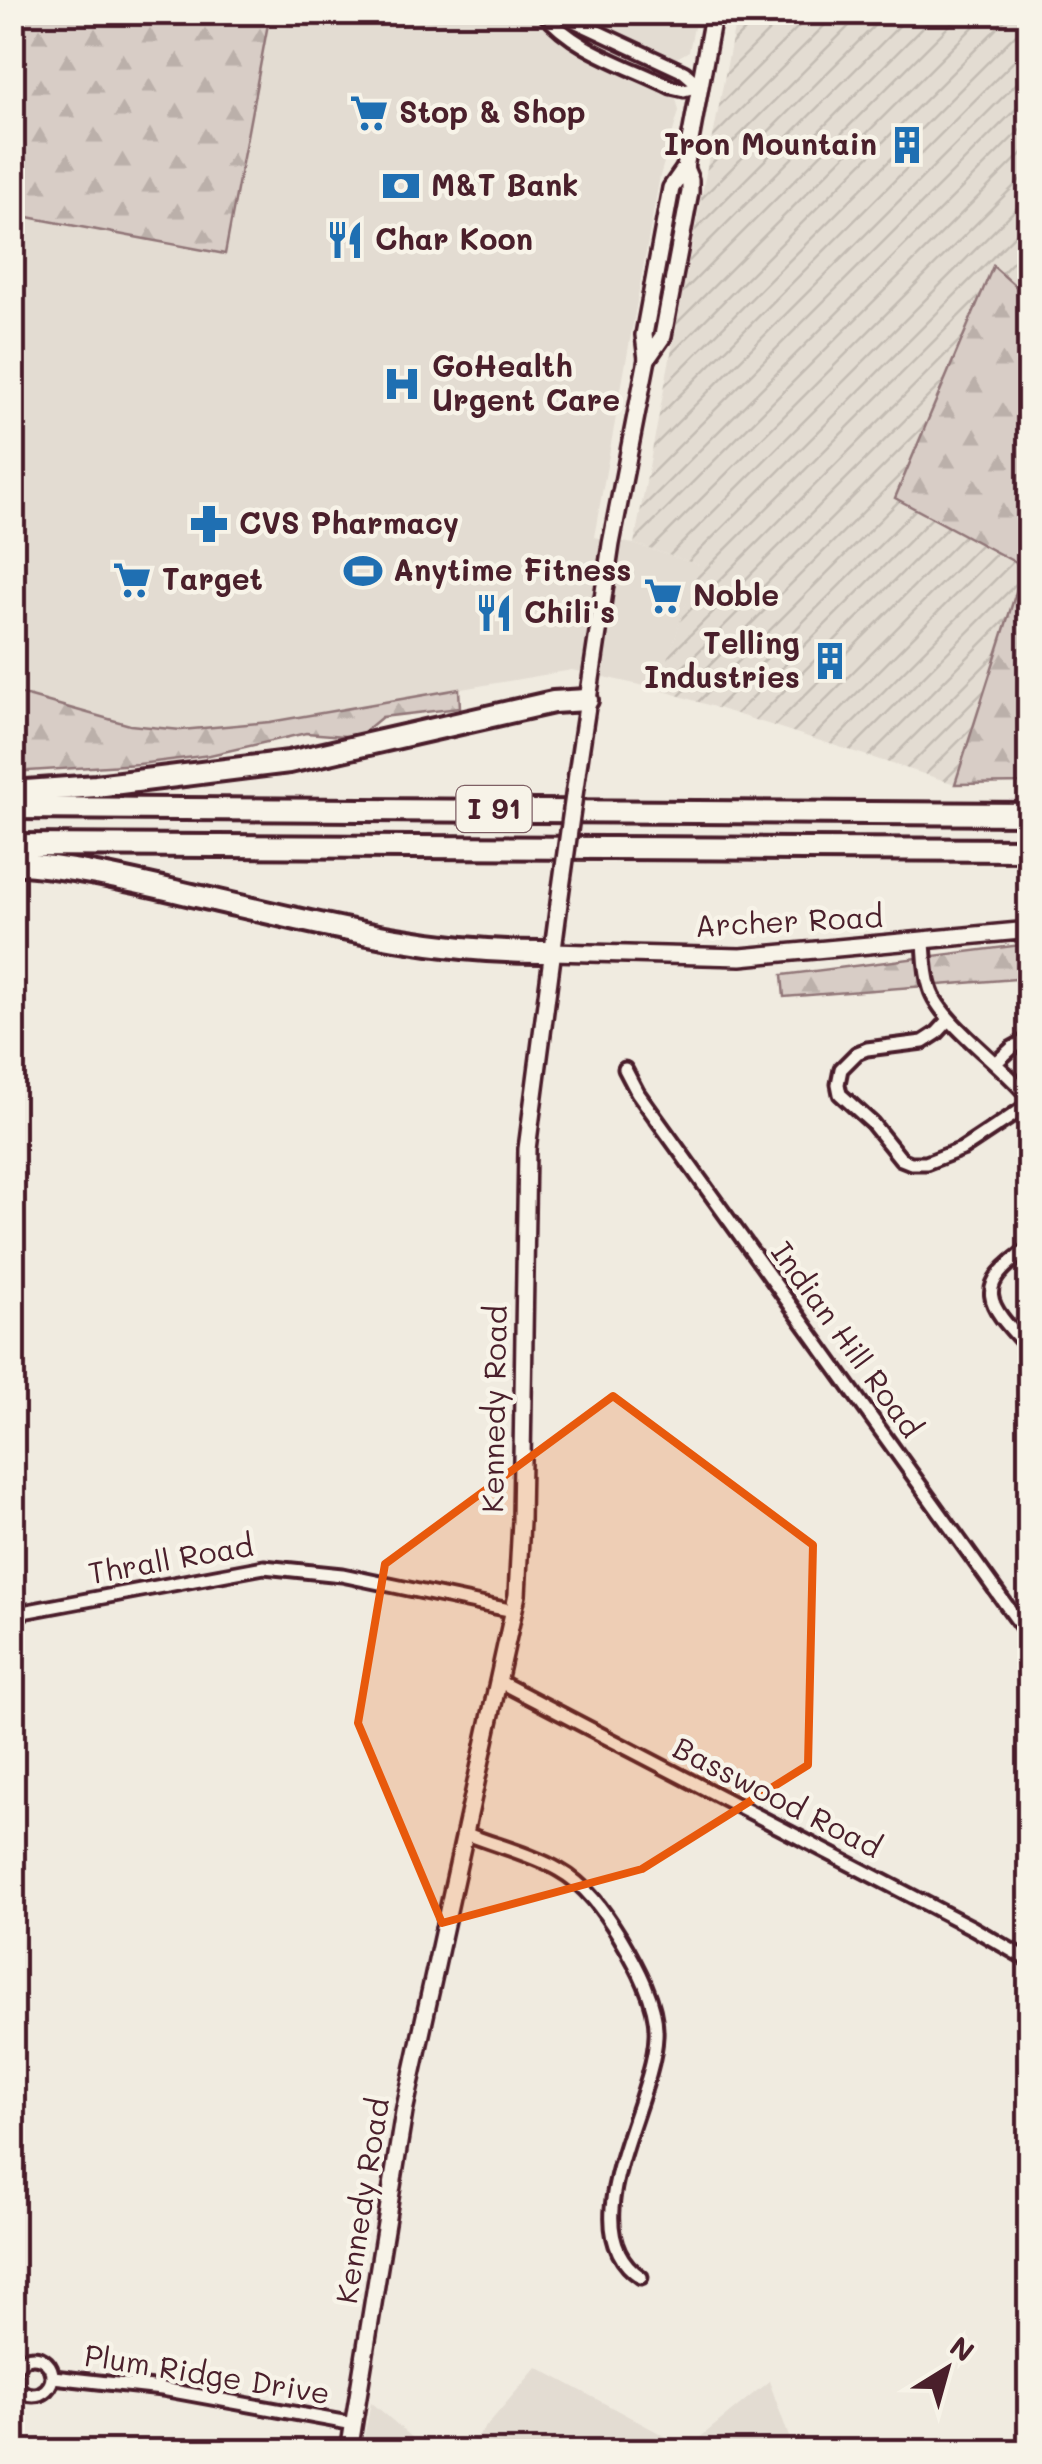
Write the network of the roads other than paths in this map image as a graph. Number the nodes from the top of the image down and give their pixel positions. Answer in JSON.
{"nodes":[{"id":1,"x":543,"y":12,"type":"edge"},
{"id":2,"x":555,"y":12,"type":"edge"},
{"id":3,"x":713,"y":15,"type":"edge"},
{"id":4,"x":700,"y":86,"type":"junction"},
{"id":5,"x":587,"y":700,"type":"junction"},
{"id":6,"x":12,"y":792,"type":"edge"},
{"id":7,"x":12,"y":808,"type":"edge"},
{"id":8,"x":1030,"y":814,"type":"edge"},
{"id":9,"x":12,"y":844,"type":"edge"},
{"id":10,"x":1030,"y":850,"type":"edge"},
{"id":11,"x":12,"y":863,"type":"edge"},
{"id":12,"x":1030,"y":930,"type":"edge"},
{"id":13,"x":924,"y":941,"type":"junction"},
{"id":14,"x":552,"y":952,"type":"junction"},
{"id":15,"x":949,"y":1020,"type":"junction"},
{"id":16,"x":1030,"y":1038,"type":"edge"},
{"id":17,"x":997,"y":1062,"type":"junction"},
{"id":18,"x":625,"y":1068,"type":"dead end"},
{"id":19,"x":1030,"y":1101,"type":"edge"},
{"id":20,"x":1030,"y":1248,"type":"edge"},
{"id":21,"x":1030,"y":1350,"type":"edge"},
{"id":22,"x":514,"y":1610,"type":"junction"},
{"id":23,"x":12,"y":1614,"type":"edge"},
{"id":24,"x":1030,"y":1638,"type":"edge"},
{"id":25,"x":500,"y":1682,"type":"junction"},
{"id":26,"x":467,"y":1834,"type":"junction"},
{"id":27,"x":1029,"y":1957,"type":"edge"},
{"id":28,"x":641,"y":2277,"type":"dead end"},
{"id":29,"x":53,"y":2376,"type":"dead end"},
{"id":30,"x":354,"y":2424,"type":"junction"},
{"id":31,"x":348,"y":2452,"type":"edge"}],
"edges":[{"from":1,"to":4,"type":"street"},
{"from":2,"to":4,"type":"street"},
{"from":3,"to":4,"type":"street","name":"Kennedy Road"},
{"from":4,"to":5,"type":"street","name":"Kennedy Road"},
{"from":5,"to":6,"type":"highway"},
{"from":5,"to":14,"type":"street","name":"Kennedy Road","bridge":true},
{"from":7,"to":8,"type":"highway","number":"I 91"},
{"from":9,"to":10,"type":"highway","number":"I 91"},
{"from":11,"to":14,"type":"highway"},
{"from":12,"to":13,"type":"street","name":"Archer Road"},
{"from":13,"to":14,"type":"street","name":"Archer Road"},
{"from":13,"to":15,"type":"street"},
{"from":14,"to":22,"type":"street","name":"Kennedy Road"},
{"from":15,"to":17,"type":"street"},
{"from":15,"to":19,"type":"street"},
{"from":16,"to":17,"type":"street"},
{"from":17,"to":19,"type":"street"},
{"from":18,"to":24,"type":"street","name":"Indian Hill Road"},
{"from":20,"to":21,"type":"street"},
{"from":22,"to":23,"type":"street","name":"Thrall Road"},
{"from":22,"to":25,"type":"street","name":"Kennedy Road"},
{"from":25,"to":26,"type":"street","name":"Kennedy Road"},
{"from":25,"to":27,"type":"street","name":"Basswood Road"},
{"from":26,"to":28,"type":"street"},
{"from":26,"to":30,"type":"street","name":"Kennedy Road"},
{"from":29,"to":30,"type":"street","name":"Plum Ridge Drive"},
{"from":30,"to":31,"type":"street","name":"Kennedy Road"}]}
